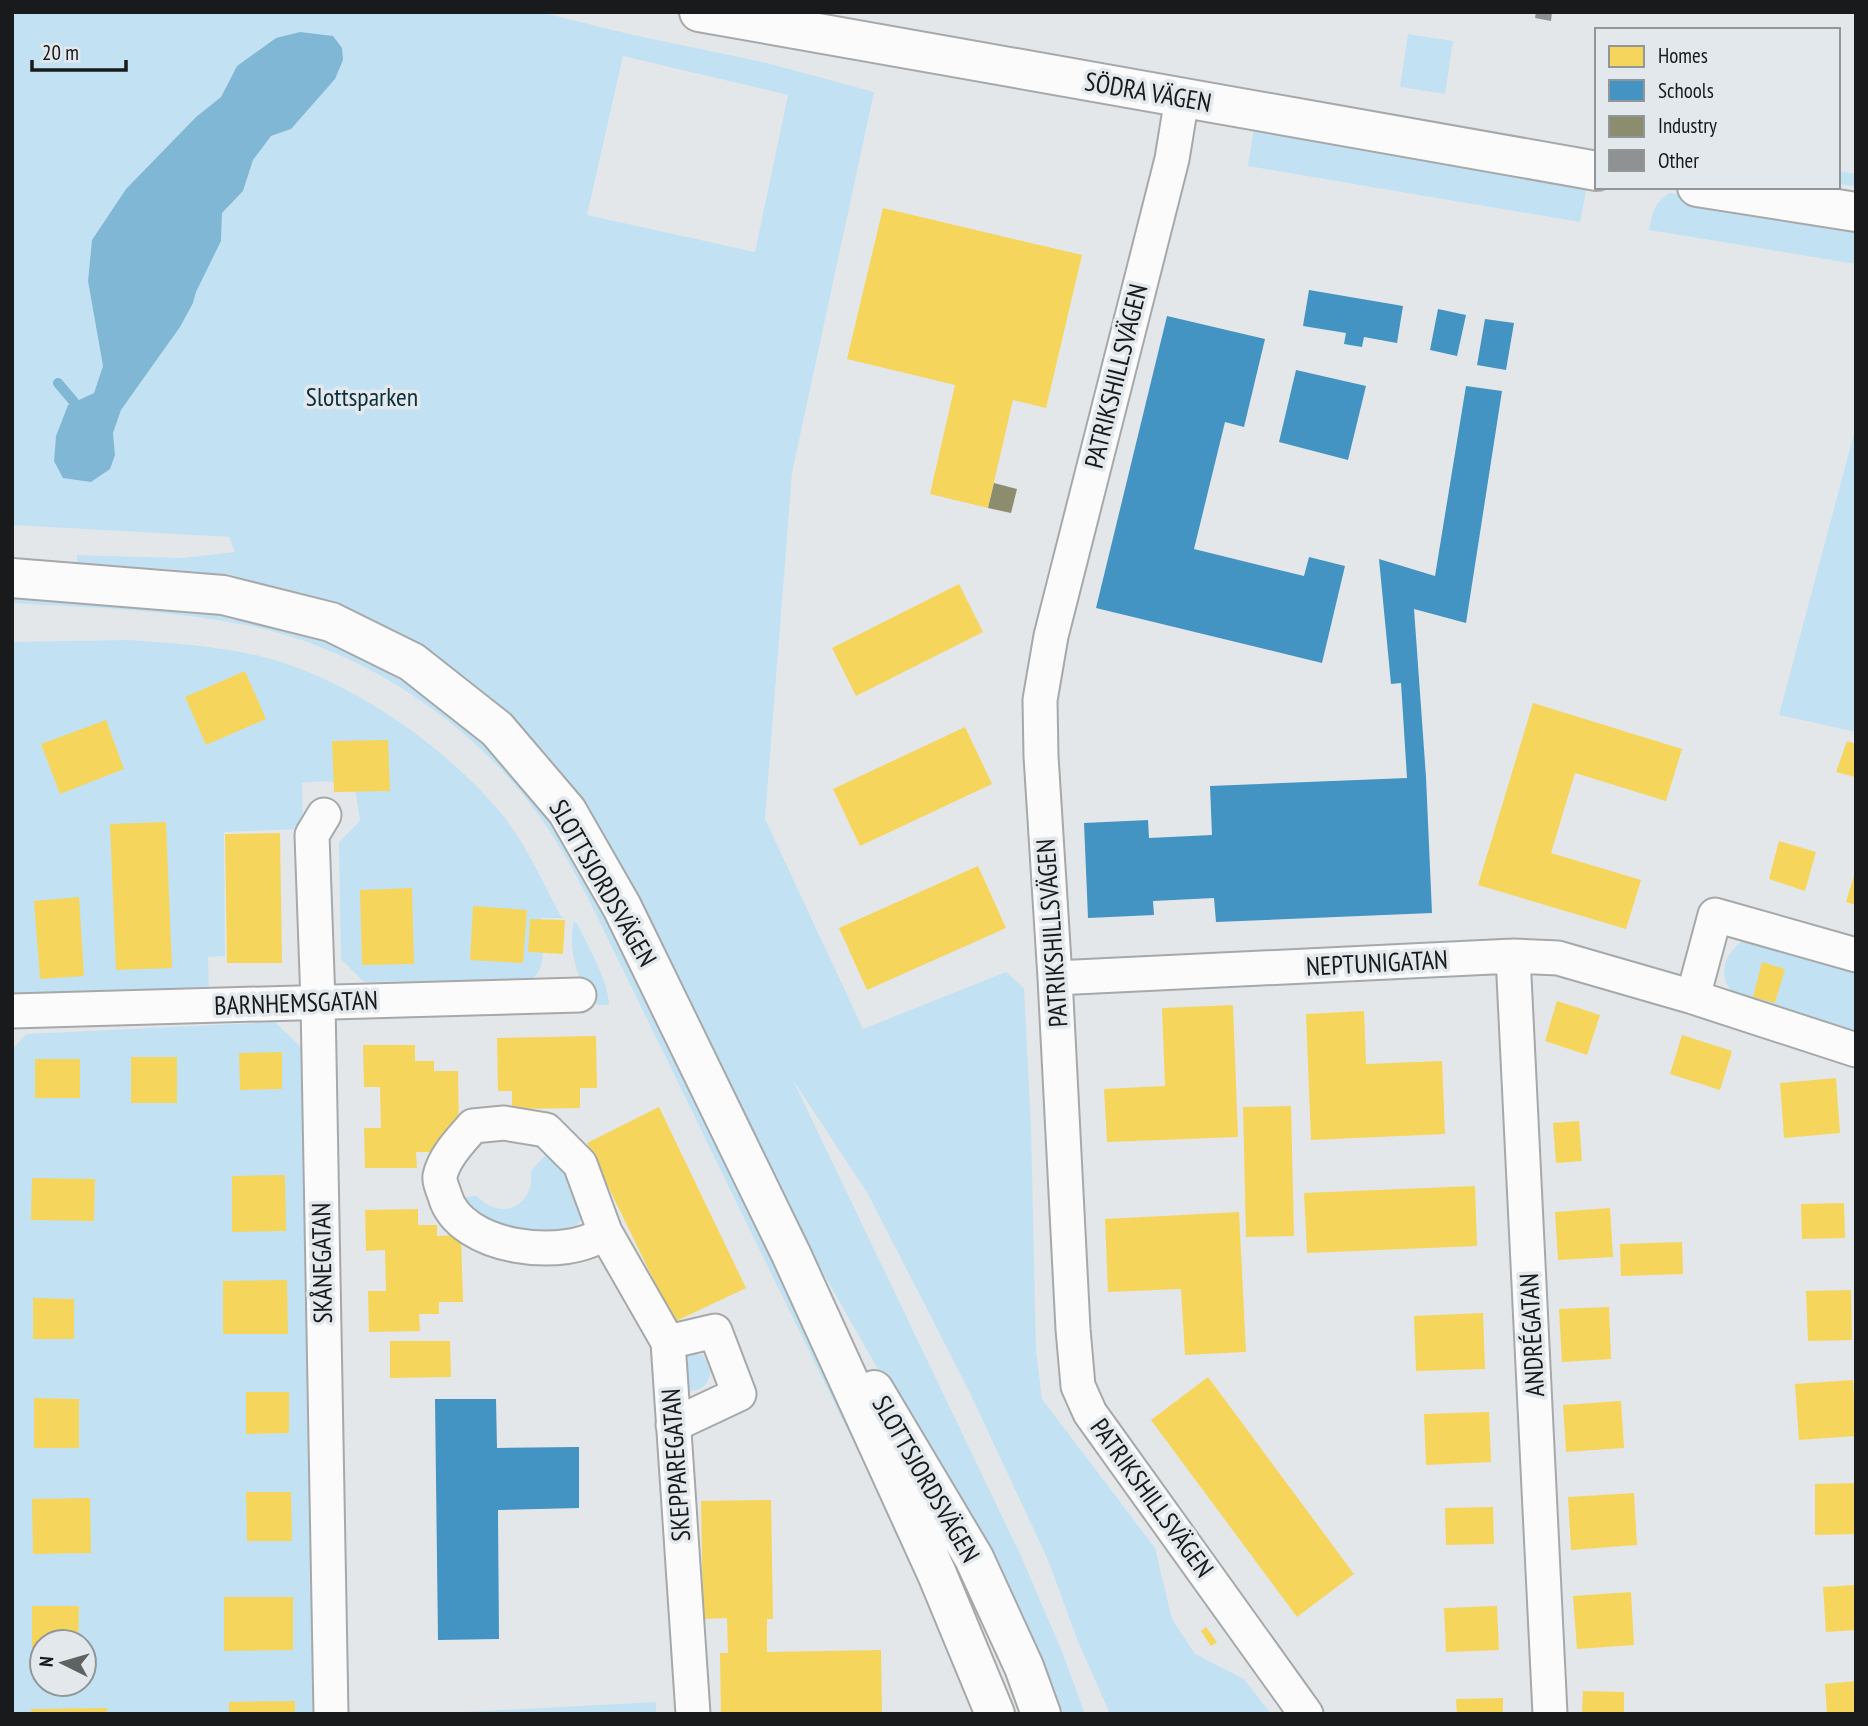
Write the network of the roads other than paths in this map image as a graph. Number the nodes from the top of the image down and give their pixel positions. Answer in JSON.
{"nodes":[{"id":1,"x":699,"y":12,"type":"edge"},
{"id":2,"x":1182,"y":98,"type":"junction"},
{"id":3,"x":1595,"y":170,"type":"edge"},
{"id":4,"x":1711,"y":189,"type":"edge"},
{"id":5,"x":1856,"y":212,"type":"edge"},
{"id":6,"x":12,"y":578,"type":"edge"},
{"id":7,"x":324,"y":815,"type":"dead end"},
{"id":8,"x":1856,"y":955,"type":"edge"},
{"id":9,"x":1513,"y":956,"type":"junction"},
{"id":10,"x":1055,"y":978,"type":"junction"},
{"id":11,"x":579,"y":995,"type":"dead end"},
{"id":12,"x":1693,"y":997,"type":"junction"},
{"id":13,"x":318,"y":1002,"type":"junction"},
{"id":14,"x":12,"y":1011,"type":"edge"},
{"id":15,"x":1856,"y":1049,"type":"edge"},
{"id":16,"x":605,"y":1232,"type":"junction"},
{"id":17,"x":791,"y":1254,"type":"junction"},
{"id":18,"x":668,"y":1342,"type":"junction"},
{"id":19,"x":673,"y":1424,"type":"junction"},
{"id":20,"x":331,"y":1714,"type":"edge"},
{"id":21,"x":694,"y":1714,"type":"edge"},
{"id":22,"x":995,"y":1714,"type":"edge"},
{"id":23,"x":1041,"y":1714,"type":"edge"},
{"id":24,"x":1306,"y":1714,"type":"edge"},
{"id":25,"x":1550,"y":1714,"type":"edge"}],
"edges":[{"from":1,"to":2,"type":"main road","name":"SÖDRA VÄGEN"},
{"from":2,"to":3,"type":"main road","name":"SÖDRA VÄGEN"},
{"from":2,"to":10,"type":"street","name":"PATRIKSHILLSVÄGEN"},
{"from":4,"to":5,"type":"main road"},
{"from":6,"to":17,"type":"main road","name":"SLOTTSJORDSVÄGEN"},
{"from":7,"to":13,"type":"street","name":"SKÅNEGATAN"},
{"from":8,"to":12,"type":"street"},
{"from":9,"to":10,"type":"street","name":"NEPTUNIGATAN"},
{"from":9,"to":12,"type":"street","name":"NEPTUNIGATAN"},
{"from":9,"to":25,"type":"street","name":"ANDRÉGATAN"},
{"from":10,"to":24,"type":"street","name":"PATRIKSHILLSVÄGEN"},
{"from":11,"to":13,"type":"street","name":"BARNHEMSGATAN"},
{"from":12,"to":15,"type":"street","name":"NEPTUNIGATAN"},
{"from":13,"to":14,"type":"street","name":"BARNHEMSGATAN"},
{"from":13,"to":20,"type":"street","name":"SKÅNEGATAN"},
{"from":16,"to":16,"type":"street","name":"SKEPPAREGATAN"},
{"from":16,"to":18,"type":"street","name":"SKEPPAREGATAN"},
{"from":17,"to":22,"type":"main road","name":"SLOTTSJORDSVÄGEN"},
{"from":17,"to":23,"type":"main road","name":"SLOTTSJORDSVÄGEN"},
{"from":18,"to":19,"type":"street","name":"SKEPPAREGATAN"},
{"from":18,"to":19,"type":"street"},
{"from":19,"to":21,"type":"street","name":"SKEPPAREGATAN"}]}
